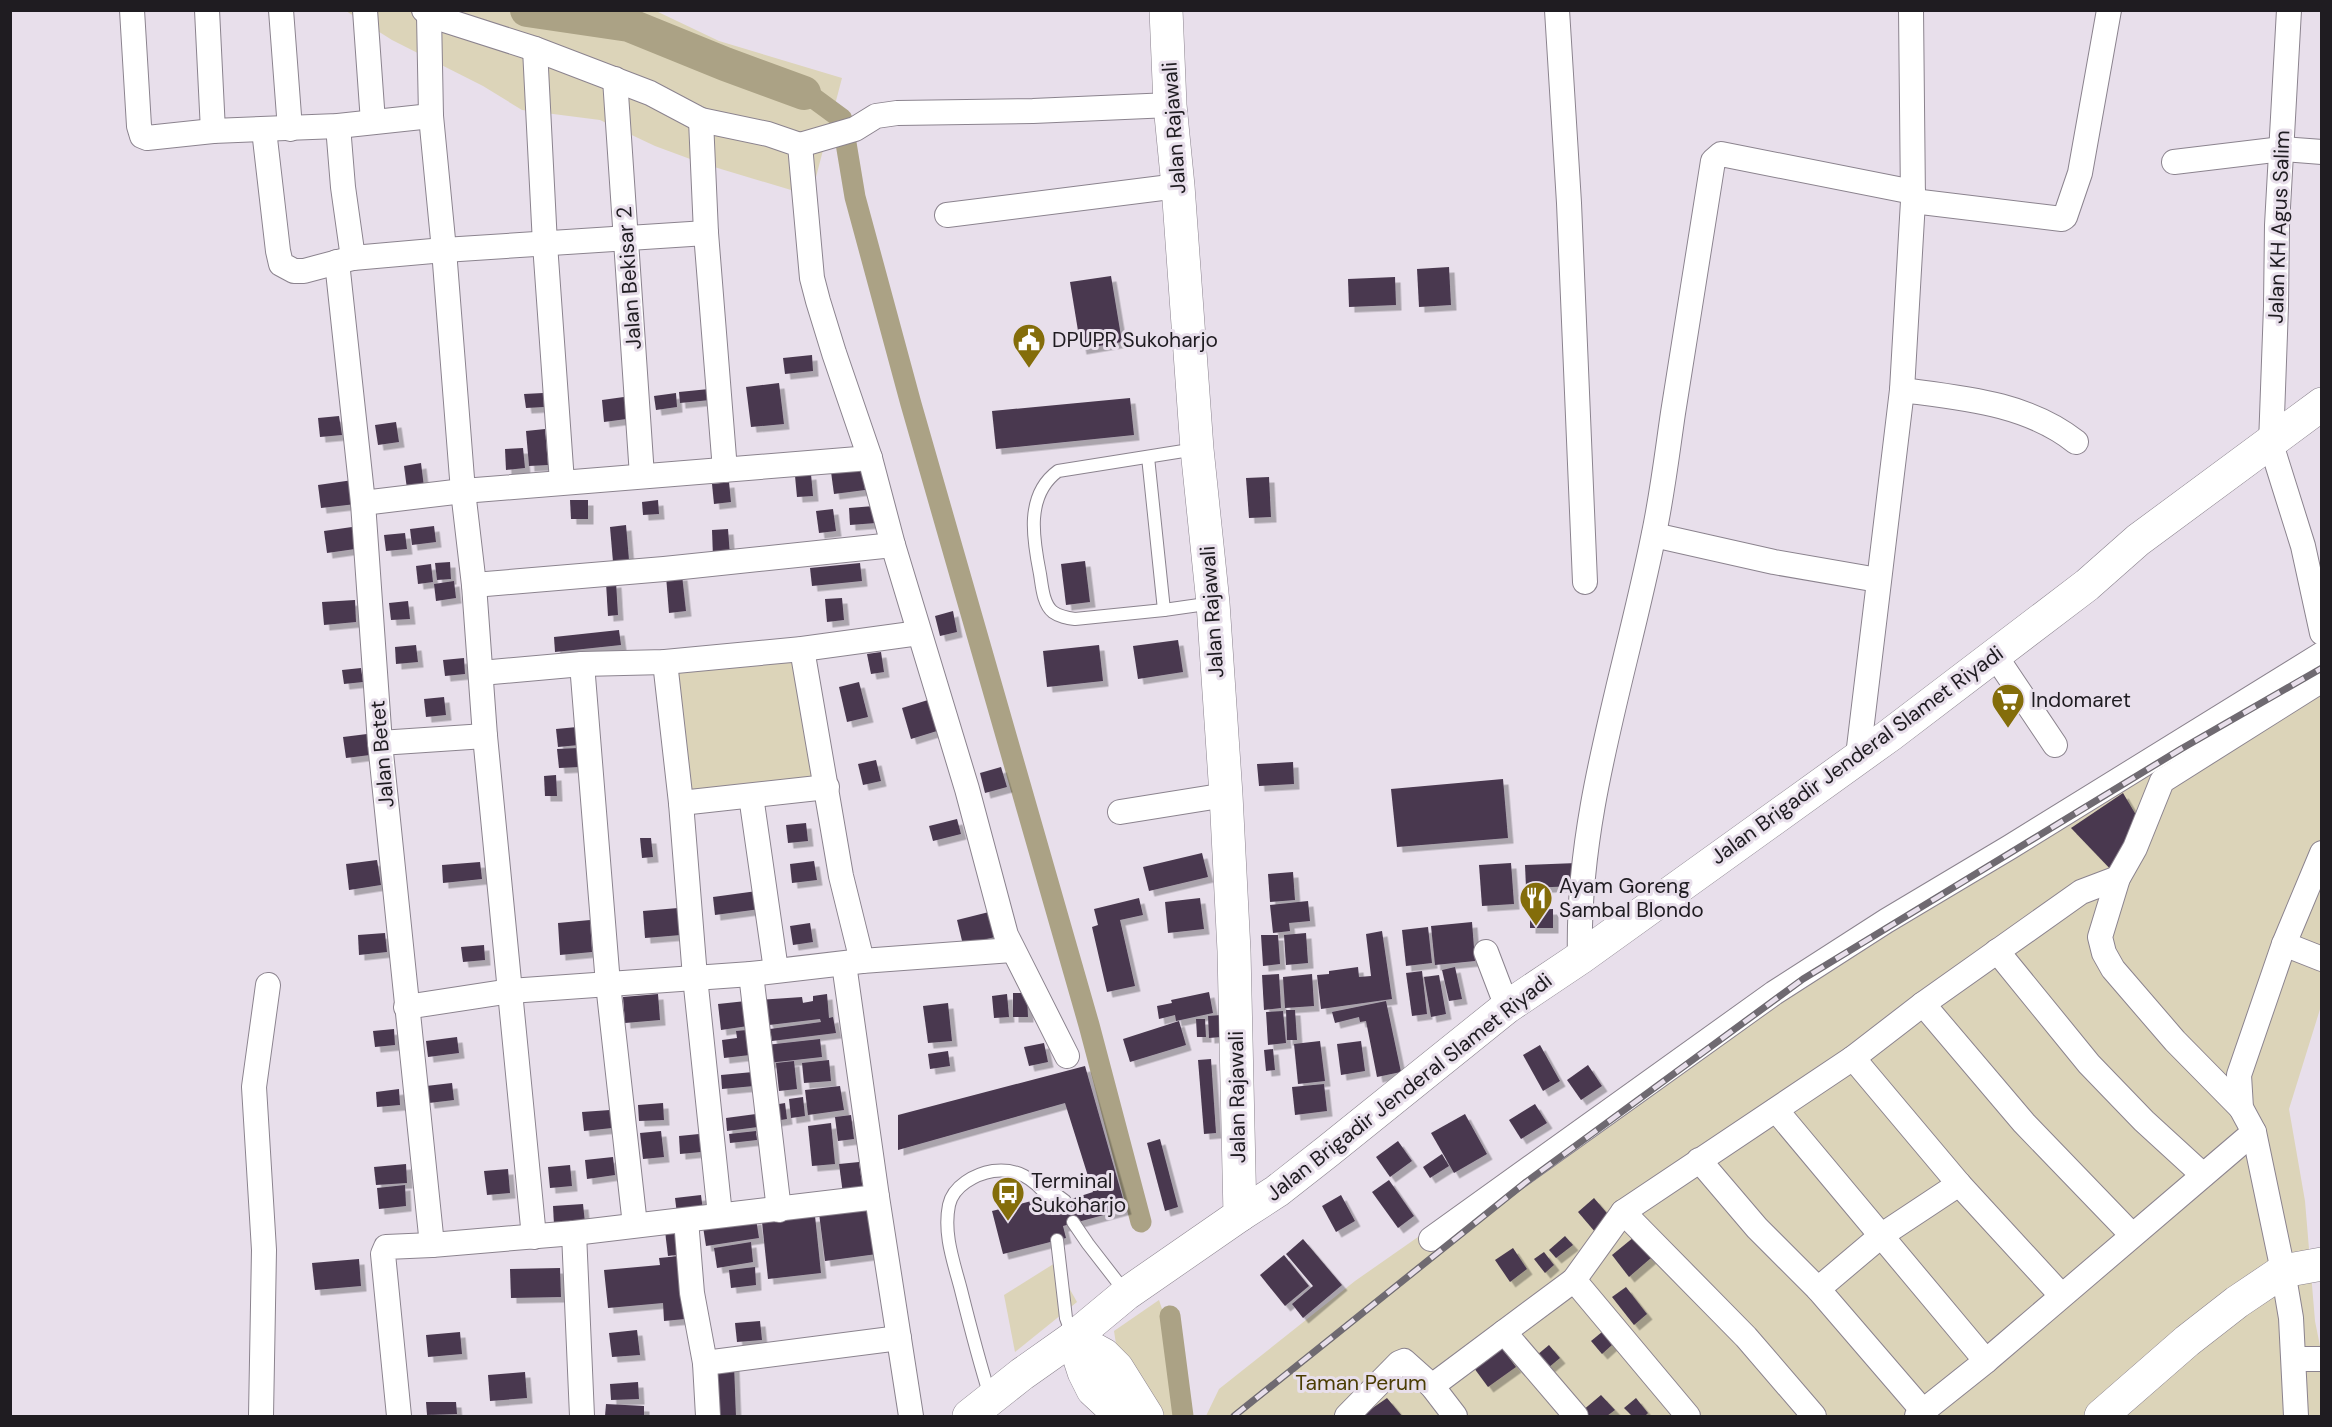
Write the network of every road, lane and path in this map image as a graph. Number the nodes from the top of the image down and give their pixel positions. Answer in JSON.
{"nodes":[{"id":1,"x":132,"y":10,"type":"edge"},
{"id":2,"x":207,"y":10,"type":"edge"},
{"id":3,"x":281,"y":10,"type":"edge"},
{"id":4,"x":365,"y":10,"type":"edge"},
{"id":5,"x":1166,"y":10,"type":"edge"},
{"id":6,"x":1557,"y":10,"type":"edge"},
{"id":7,"x":1911,"y":10,"type":"edge"},
{"id":8,"x":2109,"y":10,"type":"edge"},
{"id":9,"x":2289,"y":10,"type":"edge"},
{"id":10,"x":427,"y":13,"type":"edge"},
{"id":11,"x":535,"y":49,"type":"junction"},
{"id":12,"x":615,"y":80,"type":"junction"},
{"id":13,"x":1170,"y":105,"type":"junction"},
{"id":14,"x":430,"y":116,"type":"junction"},
{"id":15,"x":701,"y":120,"type":"junction"},
{"id":16,"x":373,"y":122,"type":"junction"},
{"id":17,"x":339,"y":126,"type":"junction"},
{"id":18,"x":290,"y":129,"type":"junction"},
{"id":19,"x":264,"y":130,"type":"junction"},
{"id":20,"x":213,"y":131,"type":"junction"},
{"id":21,"x":800,"y":145,"type":"junction"},
{"id":22,"x":2282,"y":149,"type":"junction"},
{"id":23,"x":2322,"y":152,"type":"edge"},
{"id":24,"x":2174,"y":162,"type":"dead end"},
{"id":25,"x":1178,"y":186,"type":"junction"},
{"id":26,"x":1913,"y":197,"type":"junction"},
{"id":27,"x":947,"y":215,"type":"dead end"},
{"id":28,"x":706,"y":232,"type":"junction"},
{"id":29,"x":626,"y":236,"type":"junction"},
{"id":30,"x":544,"y":244,"type":"junction"},
{"id":31,"x":444,"y":250,"type":"junction"},
{"id":32,"x":345,"y":260,"type":"junction"},
{"id":33,"x":1902,"y":390,"type":"junction"},
{"id":34,"x":2322,"y":404,"type":"edge"},
{"id":35,"x":2076,"y":442,"type":"dead end"},
{"id":36,"x":2271,"y":444,"type":"junction"},
{"id":37,"x":1197,"y":449,"type":"junction"},
{"id":38,"x":1148,"y":457,"type":"junction"},
{"id":39,"x":870,"y":458,"type":"junction"},
{"id":40,"x":725,"y":470,"type":"junction"},
{"id":41,"x":642,"y":476,"type":"junction"},
{"id":42,"x":562,"y":482,"type":"junction"},
{"id":43,"x":463,"y":490,"type":"junction"},
{"id":44,"x":363,"y":503,"type":"junction"},
{"id":45,"x":1654,"y":535,"type":"junction"},
{"id":46,"x":893,"y":545,"type":"junction"},
{"id":47,"x":1878,"y":580,"type":"junction"},
{"id":48,"x":1585,"y":582,"type":"dead end"},
{"id":49,"x":474,"y":585,"type":"junction"},
{"id":50,"x":1213,"y":603,"type":"junction"},
{"id":51,"x":1164,"y":610,"type":"junction"},
{"id":52,"x":920,"y":633,"type":"junction"},
{"id":53,"x":2322,"y":633,"type":"edge"},
{"id":54,"x":802,"y":649,"type":"junction"},
{"id":55,"x":1994,"y":654,"type":"junction"},
{"id":56,"x":2322,"y":654,"type":"edge"},
{"id":57,"x":665,"y":662,"type":"junction"},
{"id":58,"x":582,"y":664,"type":"junction"},
{"id":59,"x":481,"y":673,"type":"junction"},
{"id":60,"x":2322,"y":680,"type":"edge"},
{"id":61,"x":485,"y":736,"type":"junction"},
{"id":62,"x":380,"y":743,"type":"junction"},
{"id":63,"x":2055,"y":745,"type":"dead end"},
{"id":64,"x":1858,"y":756,"type":"junction"},
{"id":65,"x":827,"y":787,"type":"junction"},
{"id":66,"x":1226,"y":795,"type":"junction"},
{"id":67,"x":751,"y":796,"type":"junction"},
{"id":68,"x":681,"y":803,"type":"junction"},
{"id":69,"x":1120,"y":812,"type":"dead end"},
{"id":70,"x":2322,"y":853,"type":"edge"},
{"id":71,"x":2118,"y":878,"type":"junction"},
{"id":72,"x":2284,"y":944,"type":"junction"},
{"id":73,"x":1012,"y":950,"type":"junction"},
{"id":74,"x":1997,"y":951,"type":"junction"},
{"id":75,"x":1486,"y":952,"type":"dead end"},
{"id":76,"x":1580,"y":958,"type":"junction"},
{"id":77,"x":2322,"y":959,"type":"edge"},
{"id":78,"x":853,"y":962,"type":"junction"},
{"id":79,"x":776,"y":970,"type":"junction"},
{"id":80,"x":751,"y":974,"type":"junction"},
{"id":81,"x":695,"y":977,"type":"junction"},
{"id":82,"x":608,"y":984,"type":"junction"},
{"id":83,"x":268,"y":985,"type":"dead end"},
{"id":84,"x":510,"y":991,"type":"junction"},
{"id":85,"x":1923,"y":1004,"type":"junction"},
{"id":86,"x":406,"y":1006,"type":"junction"},
{"id":87,"x":1507,"y":1007,"type":"junction"},
{"id":88,"x":1067,"y":1056,"type":"dead end"},
{"id":89,"x":1853,"y":1058,"type":"junction"},
{"id":90,"x":2241,"y":1108,"type":"junction"},
{"id":91,"x":1776,"y":1110,"type":"junction"},
{"id":92,"x":2254,"y":1132,"type":"junction"},
{"id":93,"x":1699,"y":1160,"type":"junction"},
{"id":94,"x":2203,"y":1175,"type":"junction"},
{"id":95,"x":1030,"y":1178,"type":"junction"},
{"id":96,"x":1959,"y":1184,"type":"junction"},
{"id":97,"x":877,"y":1197,"type":"junction"},
{"id":98,"x":1047,"y":1197,"type":"dead end"},
{"id":99,"x":1065,"y":1201,"type":"dead end"},
{"id":100,"x":779,"y":1210,"type":"junction"},
{"id":101,"x":1623,"y":1212,"type":"junction"},
{"id":102,"x":720,"y":1215,"type":"junction"},
{"id":103,"x":1240,"y":1215,"type":"junction"},
{"id":104,"x":686,"y":1220,"type":"junction"},
{"id":105,"x":1073,"y":1222,"type":"dead end"},
{"id":106,"x":634,"y":1225,"type":"junction"},
{"id":107,"x":574,"y":1233,"type":"junction"},
{"id":108,"x":1882,"y":1235,"type":"junction"},
{"id":109,"x":2132,"y":1235,"type":"junction"},
{"id":110,"x":534,"y":1237,"type":"junction"},
{"id":111,"x":1431,"y":1239,"type":"dead end"},
{"id":112,"x":1057,"y":1240,"type":"dead end"},
{"id":113,"x":432,"y":1245,"type":"junction"},
{"id":114,"x":2322,"y":1264,"type":"edge"},
{"id":115,"x":2283,"y":1271,"type":"junction"},
{"id":116,"x":1574,"y":1280,"type":"junction"},
{"id":117,"x":1818,"y":1288,"type":"junction"},
{"id":118,"x":2061,"y":1295,"type":"junction"},
{"id":119,"x":1115,"y":1303,"type":"junction"},
{"id":120,"x":1504,"y":1332,"type":"junction"},
{"id":121,"x":900,"y":1338,"type":"junction"},
{"id":122,"x":1073,"y":1338,"type":"junction"},
{"id":123,"x":2294,"y":1359,"type":"junction"},
{"id":124,"x":2322,"y":1359,"type":"edge"},
{"id":125,"x":1986,"y":1361,"type":"junction"},
{"id":126,"x":705,"y":1363,"type":"junction"},
{"id":127,"x":1117,"y":1368,"type":"junction"},
{"id":128,"x":1022,"y":1374,"type":"junction"},
{"id":129,"x":1432,"y":1386,"type":"junction"},
{"id":130,"x":1093,"y":1390,"type":"junction"},
{"id":131,"x":980,"y":1408,"type":"edge"},
{"id":132,"x":1920,"y":1414,"type":"edge"},
{"id":133,"x":261,"y":1416,"type":"edge"},
{"id":134,"x":399,"y":1416,"type":"edge"},
{"id":135,"x":582,"y":1416,"type":"edge"},
{"id":136,"x":708,"y":1416,"type":"edge"},
{"id":137,"x":911,"y":1416,"type":"edge"},
{"id":138,"x":1121,"y":1416,"type":"edge"},
{"id":139,"x":1147,"y":1416,"type":"edge"},
{"id":140,"x":1347,"y":1416,"type":"edge"},
{"id":141,"x":1455,"y":1416,"type":"edge"},
{"id":142,"x":1576,"y":1416,"type":"edge"},
{"id":143,"x":1688,"y":1416,"type":"edge"},
{"id":144,"x":1814,"y":1416,"type":"edge"},
{"id":145,"x":2101,"y":1416,"type":"edge"},
{"id":146,"x":2296,"y":1416,"type":"edge"}],
"edges":[{"from":1,"to":20,"type":"street"},
{"from":2,"to":20,"type":"street"},
{"from":3,"to":18,"type":"street"},
{"from":4,"to":16,"type":"street"},
{"from":5,"to":13,"type":"main road","name":"Jalan Rajawali"},
{"from":6,"to":48,"type":"street"},
{"from":7,"to":26,"type":"street"},
{"from":8,"to":26,"type":"street"},
{"from":9,"to":22,"type":"street","name":"Jalan KH Agus Salim"},
{"from":10,"to":11,"type":"street"},
{"from":10,"to":14,"type":"street"},
{"from":11,"to":12,"type":"street"},
{"from":11,"to":30,"type":"street"},
{"from":12,"to":15,"type":"street"},
{"from":12,"to":29,"type":"street","name":"Jalan Bekisar 2"},
{"from":13,"to":21,"type":"street"},
{"from":13,"to":25,"type":"main road","name":"Jalan Rajawali"},
{"from":14,"to":16,"type":"street"},
{"from":14,"to":31,"type":"street"},
{"from":15,"to":21,"type":"street"},
{"from":15,"to":28,"type":"street"},
{"from":16,"to":17,"type":"street"},
{"from":17,"to":18,"type":"street"},
{"from":17,"to":32,"type":"street","name":"Jalan Betet"},
{"from":18,"to":19,"type":"street"},
{"from":19,"to":20,"type":"street"},
{"from":19,"to":32,"type":"street"},
{"from":21,"to":39,"type":"street"},
{"from":22,"to":23,"type":"street"},
{"from":22,"to":24,"type":"street"},
{"from":22,"to":36,"type":"street","name":"Jalan KH Agus Salim"},
{"from":25,"to":27,"type":"street"},
{"from":25,"to":37,"type":"main road","name":"Jalan Rajawali"},
{"from":26,"to":33,"type":"street"},
{"from":26,"to":45,"type":"street"},
{"from":28,"to":29,"type":"street"},
{"from":28,"to":40,"type":"street"},
{"from":29,"to":30,"type":"street"},
{"from":29,"to":41,"type":"street","name":"Jalan Bekisar 2"},
{"from":30,"to":31,"type":"street"},
{"from":30,"to":42,"type":"street"},
{"from":31,"to":32,"type":"street"},
{"from":31,"to":43,"type":"street"},
{"from":32,"to":44,"type":"street","name":"Jalan Betet"},
{"from":33,"to":35,"type":"street"},
{"from":33,"to":47,"type":"street"},
{"from":34,"to":36,"type":"main road","name":"Jalan Brigadir Jenderal Slamet Riyadi"},
{"from":36,"to":53,"type":"street","name":"Jalan KH Agus Salim"},
{"from":36,"to":55,"type":"main road","name":"Jalan Brigadir Jenderal Slamet Riyadi"},
{"from":37,"to":38,"type":"lane"},
{"from":37,"to":50,"type":"main road","name":"Jalan Rajawali"},
{"from":38,"to":51,"type":"lane"},
{"from":38,"to":51,"type":"lane"},
{"from":39,"to":40,"type":"street"},
{"from":39,"to":46,"type":"street"},
{"from":40,"to":41,"type":"street"},
{"from":41,"to":42,"type":"street"},
{"from":42,"to":43,"type":"street"},
{"from":43,"to":44,"type":"street"},
{"from":43,"to":49,"type":"street"},
{"from":44,"to":62,"type":"street","name":"Jalan Betet"},
{"from":45,"to":47,"type":"street"},
{"from":45,"to":76,"type":"street"},
{"from":46,"to":49,"type":"street"},
{"from":46,"to":52,"type":"street"},
{"from":47,"to":64,"type":"street"},
{"from":49,"to":59,"type":"street"},
{"from":50,"to":51,"type":"lane"},
{"from":50,"to":66,"type":"main road","name":"Jalan Rajawali"},
{"from":52,"to":54,"type":"street"},
{"from":52,"to":73,"type":"street"},
{"from":54,"to":57,"type":"street"},
{"from":54,"to":65,"type":"street"},
{"from":55,"to":63,"type":"street"},
{"from":55,"to":64,"type":"main road","name":"Jalan Brigadir Jenderal Slamet Riyadi"},
{"from":56,"to":111,"type":"street"},
{"from":57,"to":58,"type":"street"},
{"from":57,"to":68,"type":"street"},
{"from":58,"to":59,"type":"street"},
{"from":58,"to":82,"type":"street"},
{"from":59,"to":61,"type":"street"},
{"from":60,"to":71,"type":"street"},
{"from":61,"to":62,"type":"street"},
{"from":61,"to":84,"type":"street"},
{"from":62,"to":86,"type":"street","name":"Jalan Betet"},
{"from":64,"to":76,"type":"main road","name":"Jalan Brigadir Jenderal Slamet Riyadi"},
{"from":65,"to":67,"type":"street"},
{"from":65,"to":78,"type":"street"},
{"from":66,"to":69,"type":"street"},
{"from":66,"to":103,"type":"main road","name":"Jalan Rajawali"},
{"from":67,"to":68,"type":"street"},
{"from":67,"to":79,"type":"street"},
{"from":68,"to":81,"type":"street"},
{"from":70,"to":72,"type":"street"},
{"from":71,"to":74,"type":"street"},
{"from":71,"to":90,"type":"street"},
{"from":72,"to":77,"type":"street"},
{"from":72,"to":90,"type":"street"},
{"from":73,"to":78,"type":"street"},
{"from":73,"to":88,"type":"street"},
{"from":74,"to":85,"type":"street"},
{"from":74,"to":94,"type":"street"},
{"from":75,"to":87,"type":"street"},
{"from":76,"to":87,"type":"main road","name":"Jalan Brigadir Jenderal Slamet Riyadi"},
{"from":78,"to":79,"type":"street"},
{"from":78,"to":97,"type":"street"},
{"from":79,"to":80,"type":"street"},
{"from":80,"to":81,"type":"street"},
{"from":80,"to":100,"type":"street"},
{"from":81,"to":82,"type":"street"},
{"from":81,"to":102,"type":"street"},
{"from":82,"to":84,"type":"street"},
{"from":82,"to":106,"type":"street"},
{"from":83,"to":133,"type":"street"},
{"from":84,"to":86,"type":"street"},
{"from":84,"to":110,"type":"street"},
{"from":85,"to":89,"type":"street"},
{"from":85,"to":109,"type":"street"},
{"from":86,"to":113,"type":"street","name":"Jalan Betet"},
{"from":87,"to":103,"type":"main road","name":"Jalan Brigadir Jenderal Slamet Riyadi"},
{"from":89,"to":91,"type":"street"},
{"from":89,"to":96,"type":"street"},
{"from":90,"to":92,"type":"street"},
{"from":91,"to":93,"type":"street"},
{"from":91,"to":108,"type":"street"},
{"from":92,"to":94,"type":"street"},
{"from":92,"to":115,"type":"street"},
{"from":93,"to":101,"type":"street"},
{"from":93,"to":117,"type":"street"},
{"from":94,"to":109,"type":"street"},
{"from":95,"to":98,"type":"lane"},
{"from":95,"to":99,"type":"lane"},
{"from":95,"to":131,"type":"lane"},
{"from":96,"to":108,"type":"street"},
{"from":96,"to":118,"type":"street"},
{"from":97,"to":100,"type":"street"},
{"from":97,"to":121,"type":"street"},
{"from":100,"to":102,"type":"street"},
{"from":101,"to":116,"type":"street"},
{"from":101,"to":144,"type":"street"},
{"from":102,"to":104,"type":"street"},
{"from":103,"to":119,"type":"main road","name":"Jalan Brigadir Jenderal Slamet Riyadi"},
{"from":104,"to":106,"type":"street"},
{"from":104,"to":126,"type":"street"},
{"from":105,"to":119,"type":"lane"},
{"from":106,"to":107,"type":"street"},
{"from":107,"to":110,"type":"street"},
{"from":107,"to":135,"type":"street"},
{"from":108,"to":117,"type":"street"},
{"from":108,"to":125,"type":"street"},
{"from":109,"to":118,"type":"street"},
{"from":110,"to":113,"type":"street"},
{"from":112,"to":122,"type":"lane"},
{"from":113,"to":134,"type":"street"},
{"from":114,"to":115,"type":"main road"},
{"from":115,"to":123,"type":"street"},
{"from":115,"to":145,"type":"main road"},
{"from":116,"to":120,"type":"street"},
{"from":116,"to":143,"type":"street"},
{"from":117,"to":132,"type":"street"},
{"from":118,"to":125,"type":"street"},
{"from":119,"to":122,"type":"main road","name":"Jalan Brigadir Jenderal Slamet Riyadi"},
{"from":119,"to":127,"type":"main road"},
{"from":120,"to":129,"type":"street"},
{"from":120,"to":142,"type":"street"},
{"from":121,"to":126,"type":"street"},
{"from":121,"to":137,"type":"street"},
{"from":122,"to":127,"type":"main road"},
{"from":122,"to":128,"type":"main road","name":"Jalan Brigadir Jenderal Slamet Riyadi"},
{"from":122,"to":130,"type":"main road"},
{"from":123,"to":124,"type":"street"},
{"from":123,"to":146,"type":"street"},
{"from":125,"to":132,"type":"street"},
{"from":126,"to":136,"type":"street"},
{"from":127,"to":139,"type":"main road"},
{"from":128,"to":130,"type":"main road"},
{"from":128,"to":131,"type":"main road","name":"Jalan Brigadir Jenderal Slamet Riyadi"},
{"from":129,"to":140,"type":"street"},
{"from":129,"to":141,"type":"street"},
{"from":130,"to":138,"type":"main road"}]}
